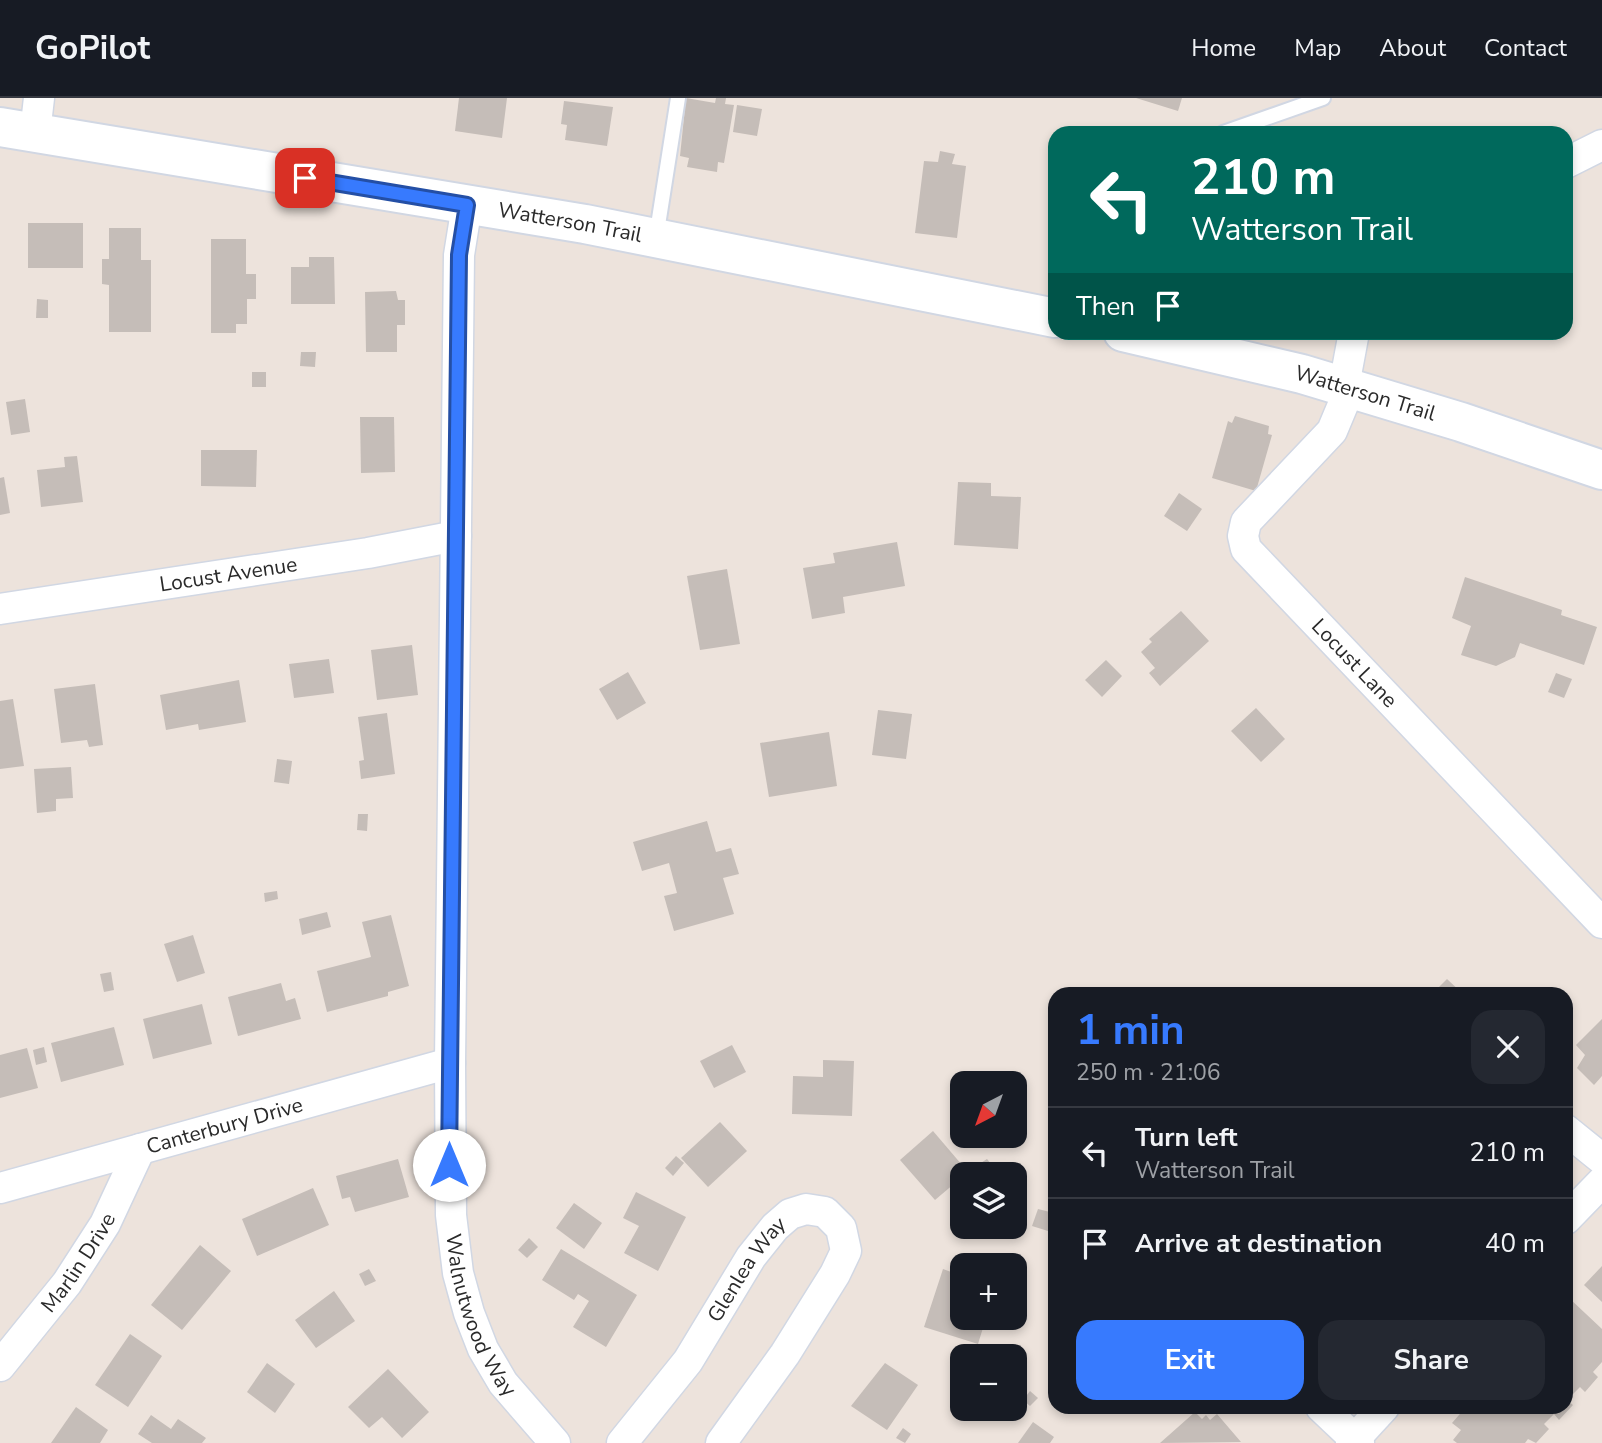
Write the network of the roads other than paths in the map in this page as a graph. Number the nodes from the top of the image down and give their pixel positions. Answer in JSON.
{"nodes":[{"id":1,"x":678,"y":98,"type":"edge"},
{"id":2,"x":1323,"y":98,"type":"edge"},
{"id":3,"x":25,"y":119,"type":"edge"},
{"id":4,"x":1243,"y":126,"type":"edge"},
{"id":5,"x":1602,"y":145,"type":"edge"},
{"id":6,"x":1573,"y":160,"type":"edge"},
{"id":7,"x":467,"y":205,"type":"junction"},
{"id":8,"x":656,"y":238,"type":"junction"},
{"id":9,"x":1048,"y":317,"type":"edge"},
{"id":10,"x":1164,"y":340,"type":"edge"},
{"id":11,"x":1353,"y":340,"type":"edge"},
{"id":12,"x":1347,"y":387,"type":"junction"},
{"id":13,"x":1602,"y":470,"type":"edge"},
{"id":14,"x":456,"y":536,"type":"junction"},
{"id":15,"x":0,"y":608,"type":"edge"},
{"id":16,"x":1602,"y":923,"type":"edge"},
{"id":17,"x":450,"y":1063,"type":"junction"},
{"id":18,"x":1573,"y":1136,"type":"edge"},
{"id":19,"x":140,"y":1149,"type":"junction"},
{"id":20,"x":1602,"y":1159,"type":"edge"},
{"id":21,"x":1602,"y":1182,"type":"edge"},
{"id":22,"x":0,"y":1188,"type":"edge"},
{"id":23,"x":1573,"y":1212,"type":"edge"},
{"id":24,"x":0,"y":1366,"type":"edge"},
{"id":25,"x":1328,"y":1414,"type":"edge"},
{"id":26,"x":1378,"y":1414,"type":"edge"},
{"id":27,"x":1355,"y":1441,"type":"edge"},
{"id":28,"x":555,"y":1443,"type":"edge"},
{"id":29,"x":622,"y":1443,"type":"edge"},
{"id":30,"x":721,"y":1443,"type":"edge"}],
"edges":[{"from":1,"to":8,"type":"lane"},
{"from":2,"to":4,"type":"lane"},
{"from":3,"to":7,"type":"main road","name":"Watterson Trail"},
{"from":5,"to":6,"type":"street"},
{"from":7,"to":8,"type":"main road","name":"Watterson Trail"},
{"from":7,"to":14,"type":"street","name":"Walnutwood Way"},
{"from":8,"to":9,"type":"main road","name":"Watterson Trail"},
{"from":10,"to":12,"type":"main road","name":"Watterson Trail"},
{"from":11,"to":12,"type":"street","name":"Locust Lane"},
{"from":12,"to":13,"type":"main road","name":"Watterson Trail"},
{"from":12,"to":16,"type":"street","name":"Locust Lane"},
{"from":14,"to":15,"type":"street","name":"Locust Avenue"},
{"from":14,"to":17,"type":"street","name":"Walnutwood Way"},
{"from":17,"to":19,"type":"street","name":"Canterbury Drive"},
{"from":17,"to":28,"type":"street","name":"Walnutwood Way"},
{"from":18,"to":20,"type":"street"},
{"from":19,"to":22,"type":"street","name":"Canterbury Drive"},
{"from":19,"to":24,"type":"street","name":"Marlin Drive"},
{"from":21,"to":23,"type":"street"},
{"from":25,"to":27,"type":"street"},
{"from":26,"to":27,"type":"street"},
{"from":29,"to":30,"type":"street","name":"Glenlea Way"}]}
